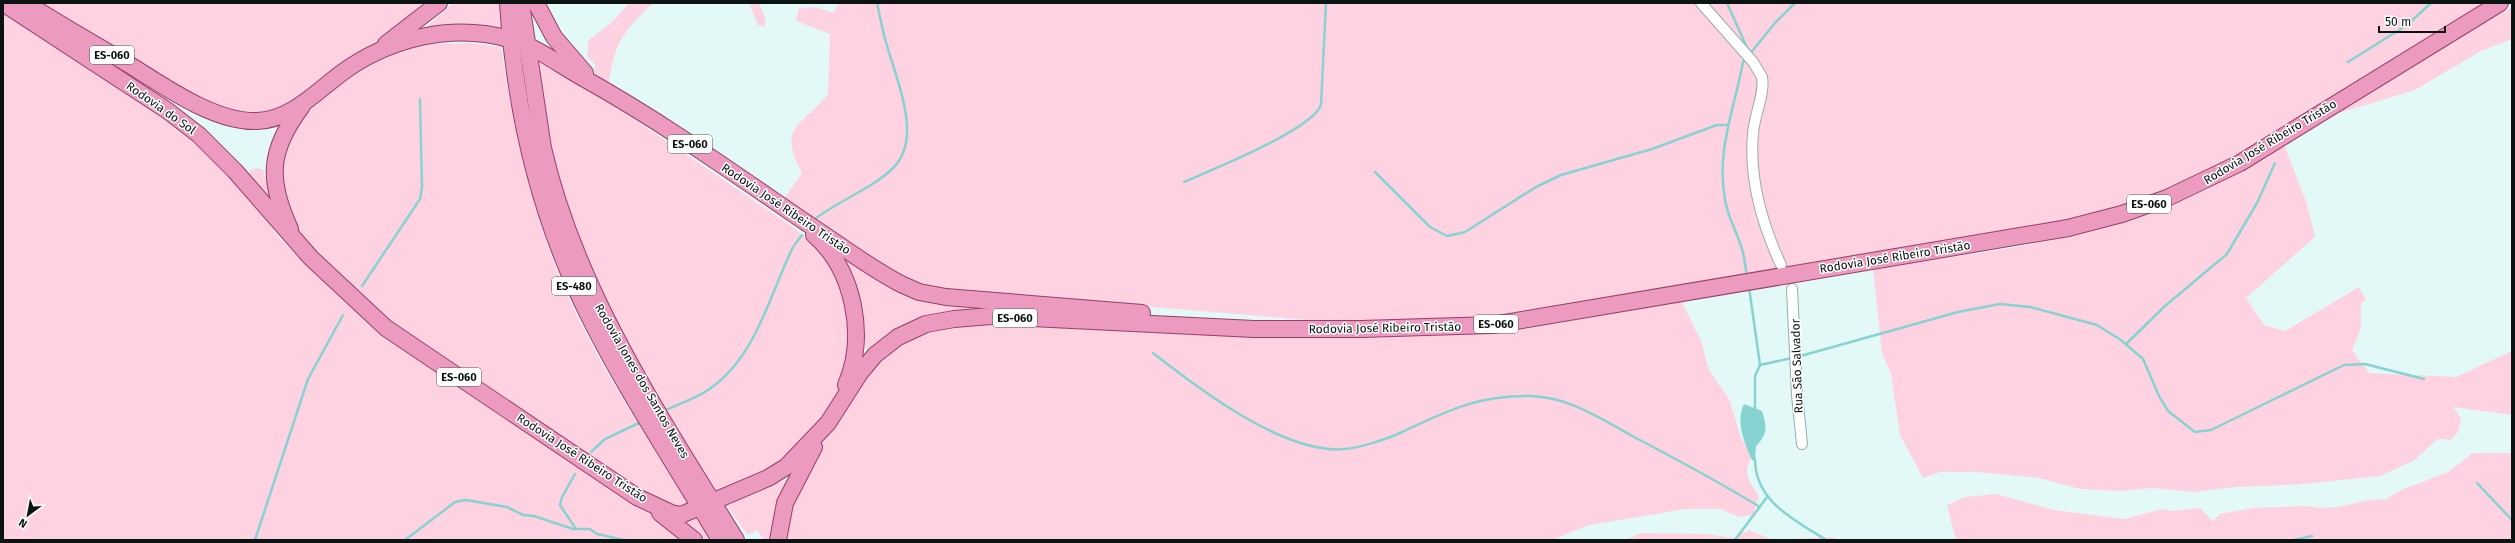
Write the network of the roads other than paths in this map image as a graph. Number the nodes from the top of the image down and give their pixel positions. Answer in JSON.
{"nodes":[{"id":1,"x":3,"y":3,"type":"edge"},
{"id":2,"x":26,"y":3,"type":"edge"},
{"id":3,"x":439,"y":3,"type":"edge"},
{"id":4,"x":508,"y":3,"type":"edge"},
{"id":5,"x":521,"y":3,"type":"edge"},
{"id":6,"x":536,"y":3,"type":"edge"},
{"id":7,"x":1701,"y":3,"type":"edge"},
{"id":8,"x":2500,"y":3,"type":"edge"},
{"id":9,"x":510,"y":39,"type":"junction"},
{"id":10,"x":527,"y":46,"type":"junction"},
{"id":11,"x":377,"y":51,"type":"junction"},
{"id":12,"x":604,"y":90,"type":"junction"},
{"id":13,"x":305,"y":102,"type":"junction"},
{"id":14,"x":773,"y":201,"type":"junction"},
{"id":15,"x":295,"y":240,"type":"junction"},
{"id":16,"x":1781,"y":265,"type":"dead end"},
{"id":17,"x":1792,"y":289,"type":"dead end"},
{"id":18,"x":1236,"y":328,"type":"junction"},
{"id":19,"x":830,"y":418,"type":"junction"},
{"id":20,"x":1802,"y":444,"type":"dead end"},
{"id":21,"x":637,"y":497,"type":"junction"},
{"id":22,"x":707,"y":505,"type":"junction"},
{"id":23,"x":694,"y":540,"type":"edge"},
{"id":24,"x":720,"y":540,"type":"edge"},
{"id":25,"x":736,"y":540,"type":"edge"},
{"id":26,"x":778,"y":540,"type":"edge"}],
"edges":[{"from":1,"to":15,"type":"main road","name":"Rodovia do Sol","number":"ES-060"},
{"from":2,"to":13,"type":"main road","name":"Rodovia do Sol","number":"ES-060"},
{"from":3,"to":11,"type":"main road"},
{"from":4,"to":9,"type":"main road","name":"Rodovia Jones dos Santos Neves","number":"ES-480"},
{"from":5,"to":10,"type":"main road","name":"Rodovia Jones dos Santos Neves","number":"ES-480"},
{"from":6,"to":12,"type":"main road"},
{"from":7,"to":16,"type":"street"},
{"from":8,"to":18,"type":"main road","name":"Rodovia José Ribeiro Tristão","number":"ES-060"},
{"from":9,"to":10,"type":"main road","name":"Rodovia José Ribeiro Tristão","number":"ES-060"},
{"from":9,"to":11,"type":"main road","name":"Rodovia José Ribeiro Tristão","number":"ES-060"},
{"from":9,"to":22,"type":"main road","name":"Rodovia Jones dos Santos Neves","number":"ES-480"},
{"from":10,"to":12,"type":"main road","name":"Rodovia José Ribeiro Tristão","number":"ES-060"},
{"from":10,"to":22,"type":"main road","name":"Rodovia Jones dos Santos Neves","number":"ES-480"},
{"from":11,"to":13,"type":"main road","name":"Rodovia José Ribeiro Tristão","number":"ES-060"},
{"from":12,"to":14,"type":"main road","name":"Rodovia José Ribeiro Tristão","number":"ES-060"},
{"from":13,"to":15,"type":"main road"},
{"from":14,"to":18,"type":"main road","name":"Rodovia José Ribeiro Tristão","number":"ES-060"},
{"from":14,"to":19,"type":"main road"},
{"from":15,"to":21,"type":"main road","name":"Rodovia José Ribeiro Tristão","number":"ES-060"},
{"from":17,"to":20,"type":"street","name":"Rua São Salvador"},
{"from":18,"to":19,"type":"main road","name":"Rodovia José Ribeiro Tristão","number":"ES-060"},
{"from":19,"to":22,"type":"main road","name":"Rodovia José Ribeiro Tristão","number":"ES-060"},
{"from":19,"to":26,"type":"main road"},
{"from":21,"to":22,"type":"main road","name":"Rodovia José Ribeiro Tristão","number":"ES-060"},
{"from":21,"to":23,"type":"main road"},
{"from":22,"to":24,"type":"main road","name":"Rodovia Jones dos Santos Neves","number":"ES-480"},
{"from":22,"to":25,"type":"main road","name":"Rodovia Jones dos Santos Neves","number":"ES-480"}]}
